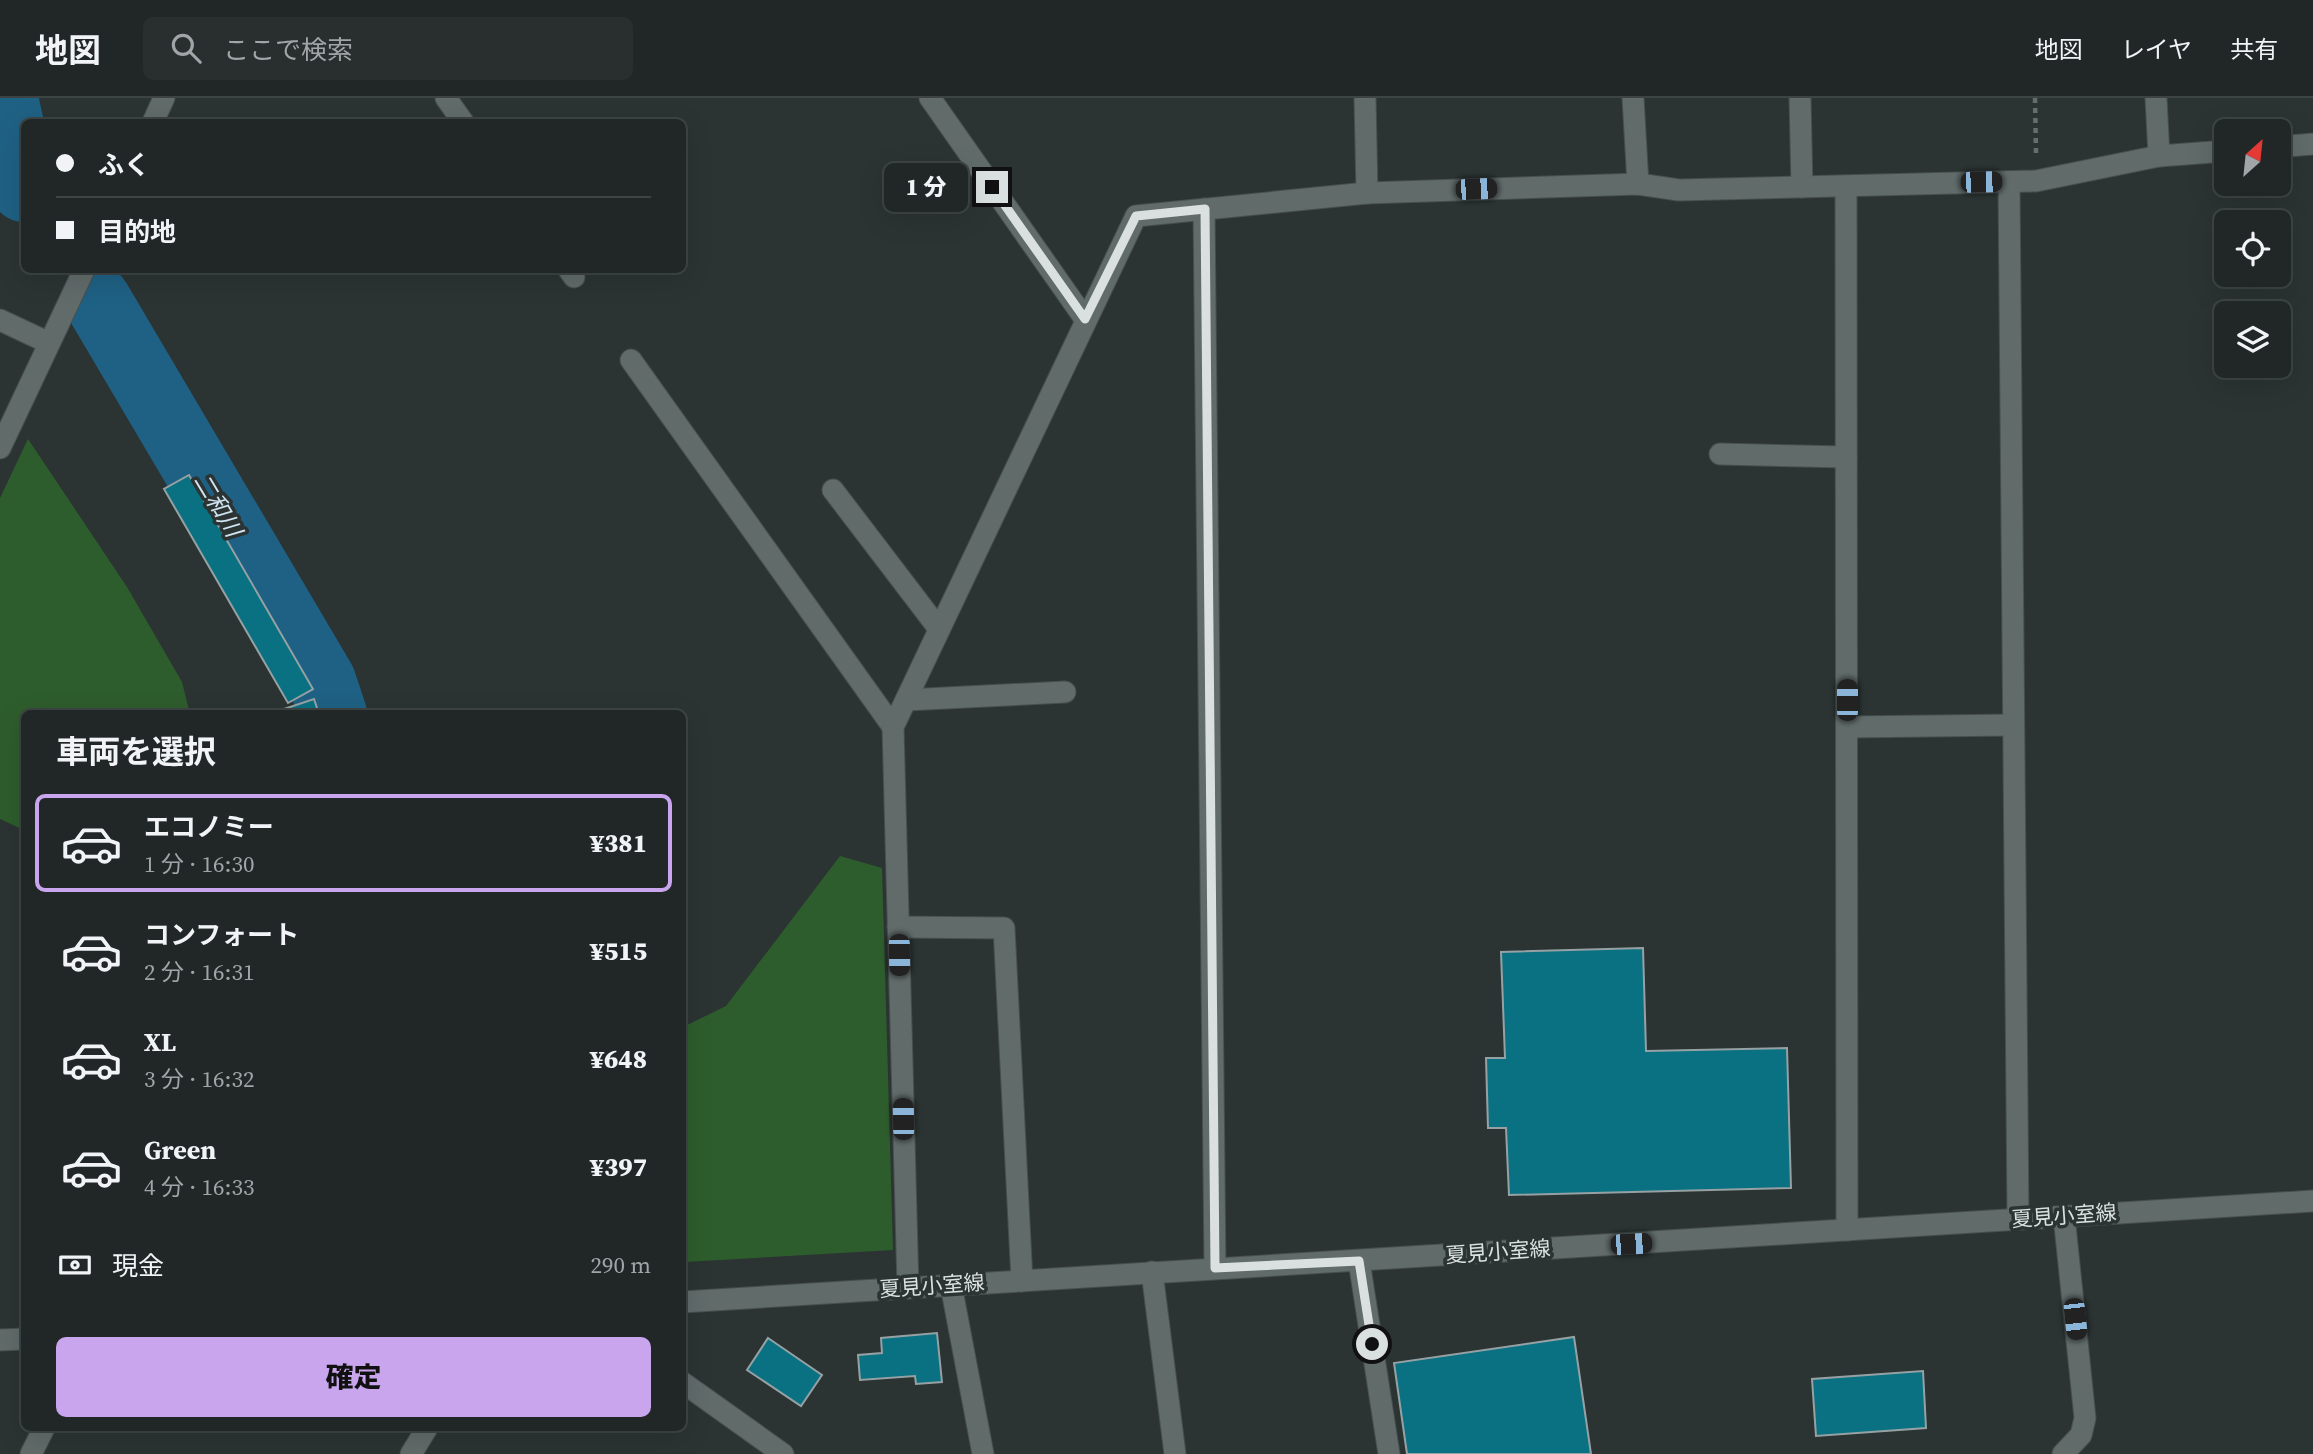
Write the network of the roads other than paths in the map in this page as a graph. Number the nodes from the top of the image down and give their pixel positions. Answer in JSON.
{"nodes":[{"id":1,"x":164,"y":98,"type":"edge"},
{"id":2,"x":446,"y":98,"type":"edge"},
{"id":3,"x":929,"y":98,"type":"edge"},
{"id":4,"x":1365,"y":98,"type":"edge"},
{"id":5,"x":1633,"y":98,"type":"edge"},
{"id":6,"x":1800,"y":98,"type":"edge"},
{"id":7,"x":2156,"y":98,"type":"edge"},
{"id":8,"x":154,"y":119,"type":"edge"},
{"id":9,"x":461,"y":119,"type":"edge"},
{"id":10,"x":2313,"y":144,"type":"edge"},
{"id":11,"x":2291,"y":146,"type":"edge"},
{"id":12,"x":2214,"y":152,"type":"edge"},
{"id":13,"x":2159,"y":156,"type":"junction"},
{"id":14,"x":2009,"y":182,"type":"junction"},
{"id":15,"x":1638,"y":184,"type":"junction"},
{"id":16,"x":1846,"y":186,"type":"junction"},
{"id":17,"x":1802,"y":187,"type":"junction"},
{"id":18,"x":1367,"y":193,"type":"junction"},
{"id":19,"x":1205,"y":209,"type":"junction"},
{"id":20,"x":83,"y":273,"type":"edge"},
{"id":21,"x":1085,"y":319,"type":"junction"},
{"id":22,"x":0,"y":320,"type":"edge"},
{"id":23,"x":49,"y":343,"type":"junction"},
{"id":24,"x":631,"y":360,"type":"dead end"},
{"id":25,"x":0,"y":448,"type":"edge"},
{"id":26,"x":1720,"y":454,"type":"dead end"},
{"id":27,"x":1846,"y":457,"type":"junction"},
{"id":28,"x":833,"y":489,"type":"dead end"},
{"id":29,"x":939,"y":629,"type":"junction"},
{"id":30,"x":1065,"y":692,"type":"dead end"},
{"id":31,"x":906,"y":700,"type":"junction"},
{"id":32,"x":2014,"y":725,"type":"junction"},
{"id":33,"x":893,"y":727,"type":"junction"},
{"id":34,"x":1847,"y":727,"type":"junction"},
{"id":35,"x":898,"y":927,"type":"junction"},
{"id":36,"x":2313,"y":1200,"type":"edge"},
{"id":37,"x":2064,"y":1216,"type":"junction"},
{"id":38,"x":2018,"y":1219,"type":"junction"},
{"id":39,"x":1847,"y":1230,"type":"junction"},
{"id":40,"x":1359,"y":1261,"type":"junction"},
{"id":41,"x":1215,"y":1268,"type":"junction"},
{"id":42,"x":1152,"y":1272,"type":"junction"},
{"id":43,"x":1022,"y":1281,"type":"junction"},
{"id":44,"x":951,"y":1285,"type":"junction"},
{"id":45,"x":908,"y":1288,"type":"junction"},
{"id":46,"x":686,"y":1302,"type":"edge"},
{"id":47,"x":21,"y":1339,"type":"edge"},
{"id":48,"x":0,"y":1340,"type":"edge"},
{"id":49,"x":686,"y":1385,"type":"edge"},
{"id":50,"x":42,"y":1431,"type":"edge"},
{"id":51,"x":425,"y":1431,"type":"edge"},
{"id":52,"x":31,"y":1454,"type":"edge"},
{"id":53,"x":411,"y":1454,"type":"edge"},
{"id":54,"x":783,"y":1454,"type":"edge"},
{"id":55,"x":983,"y":1454,"type":"edge"},
{"id":56,"x":1175,"y":1454,"type":"edge"},
{"id":57,"x":1389,"y":1454,"type":"edge"},
{"id":58,"x":2063,"y":1454,"type":"edge"}],
"edges":[{"from":1,"to":8,"type":"street"},
{"from":2,"to":9,"type":"street"},
{"from":3,"to":21,"type":"street"},
{"from":4,"to":18,"type":"street"},
{"from":5,"to":15,"type":"street"},
{"from":6,"to":17,"type":"street"},
{"from":7,"to":13,"type":"street"},
{"from":10,"to":11,"type":"street"},
{"from":12,"to":13,"type":"street"},
{"from":13,"to":14,"type":"street"},
{"from":14,"to":16,"type":"street"},
{"from":14,"to":32,"type":"street"},
{"from":15,"to":17,"type":"street"},
{"from":15,"to":18,"type":"street"},
{"from":16,"to":17,"type":"street"},
{"from":16,"to":27,"type":"street"},
{"from":18,"to":19,"type":"street"},
{"from":19,"to":21,"type":"street"},
{"from":19,"to":41,"type":"street"},
{"from":20,"to":23,"type":"street"},
{"from":21,"to":29,"type":"street"},
{"from":22,"to":23,"type":"street"},
{"from":23,"to":25,"type":"street"},
{"from":24,"to":33,"type":"street"},
{"from":26,"to":27,"type":"street"},
{"from":27,"to":34,"type":"street"},
{"from":28,"to":29,"type":"street"},
{"from":29,"to":31,"type":"street"},
{"from":30,"to":31,"type":"street"},
{"from":31,"to":33,"type":"street"},
{"from":32,"to":34,"type":"street"},
{"from":32,"to":38,"type":"street"},
{"from":33,"to":35,"type":"street"},
{"from":34,"to":39,"type":"street"},
{"from":35,"to":43,"type":"street"},
{"from":35,"to":45,"type":"street"},
{"from":36,"to":37,"type":"street","name":"夏見小室線"},
{"from":37,"to":38,"type":"street","name":"夏見小室線"},
{"from":37,"to":58,"type":"street"},
{"from":38,"to":39,"type":"street","name":"夏見小室線"},
{"from":39,"to":40,"type":"street","name":"夏見小室線"},
{"from":40,"to":41,"type":"street","name":"夏見小室線"},
{"from":40,"to":57,"type":"street"},
{"from":41,"to":42,"type":"street","name":"夏見小室線"},
{"from":42,"to":43,"type":"street","name":"夏見小室線"},
{"from":42,"to":56,"type":"street"},
{"from":43,"to":44,"type":"street","name":"夏見小室線"},
{"from":44,"to":45,"type":"street","name":"夏見小室線"},
{"from":44,"to":55,"type":"street"},
{"from":45,"to":46,"type":"street","name":"夏見小室線"},
{"from":47,"to":48,"type":"street"},
{"from":49,"to":54,"type":"street"},
{"from":50,"to":52,"type":"street"},
{"from":51,"to":53,"type":"street"}]}
